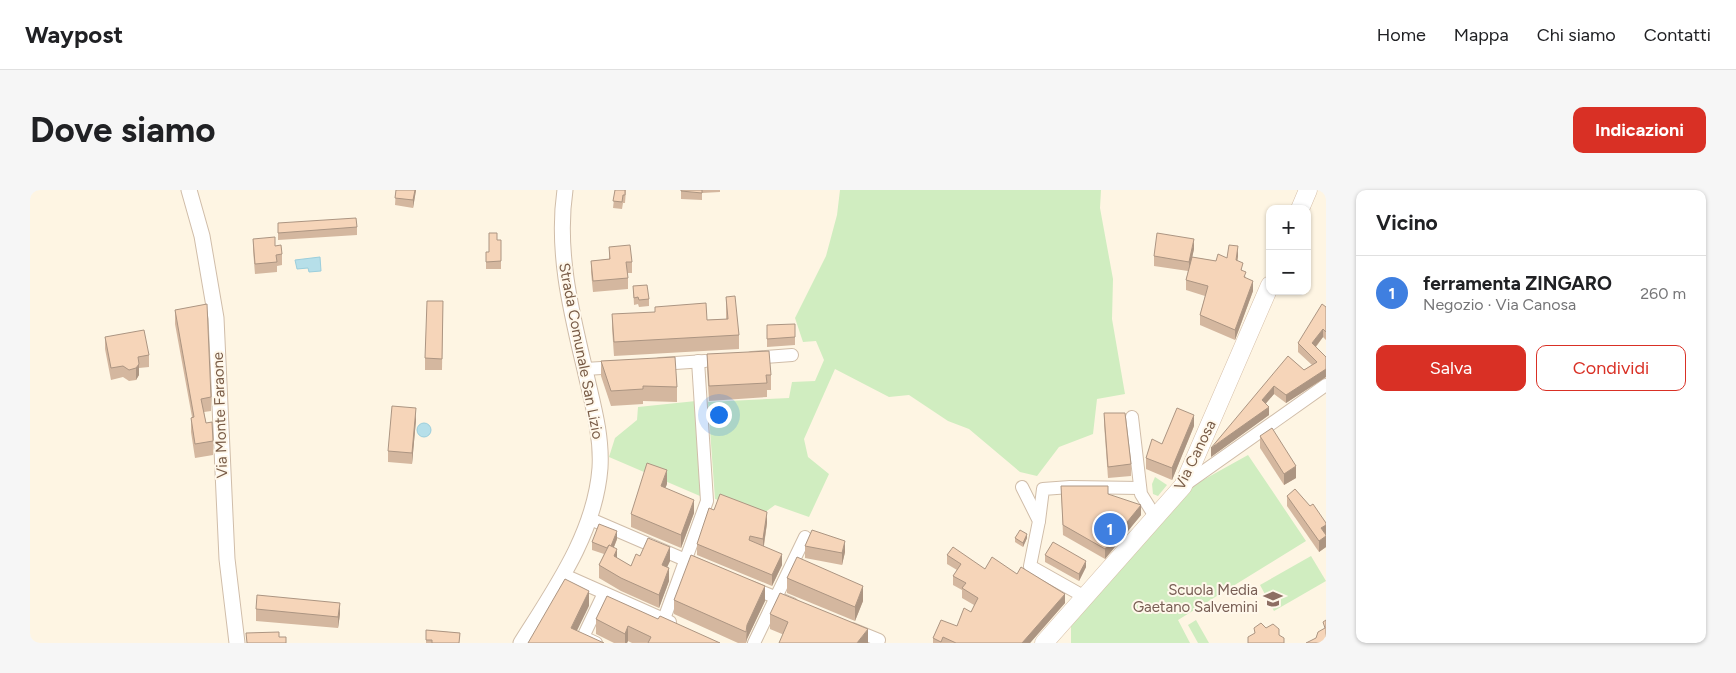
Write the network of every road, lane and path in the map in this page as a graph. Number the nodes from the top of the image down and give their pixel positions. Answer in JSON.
{"nodes":[{"id":1,"x":189,"y":190,"type":"edge"},
{"id":2,"x":565,"y":190,"type":"edge"},
{"id":3,"x":1308,"y":190,"type":"edge"},
{"id":4,"x":1302,"y":205,"type":"edge"},
{"id":5,"x":1266,"y":294,"type":"edge"},
{"id":6,"x":792,"y":355,"type":"dead end"},
{"id":7,"x":736,"y":359,"type":"edge"},
{"id":8,"x":717,"y":360,"type":"edge"},
{"id":9,"x":698,"y":361,"type":"junction"},
{"id":10,"x":651,"y":364,"type":"edge"},
{"id":11,"x":632,"y":366,"type":"edge"},
{"id":12,"x":585,"y":369,"type":"junction"},
{"id":13,"x":1326,"y":385,"type":"edge"},
{"id":14,"x":1132,"y":416,"type":"dead end"},
{"id":15,"x":1183,"y":486,"type":"junction"},
{"id":16,"x":1022,"y":487,"type":"dead end"},
{"id":17,"x":1140,"y":488,"type":"junction"},
{"id":18,"x":588,"y":518,"type":"junction"},
{"id":19,"x":1156,"y":518,"type":"junction"},
{"id":20,"x":1039,"y":521,"type":"junction"},
{"id":21,"x":804,"y":537,"type":"dead end"},
{"id":22,"x":685,"y":560,"type":"junction"},
{"id":23,"x":713,"y":571,"type":"edge"},
{"id":24,"x":564,"y":575,"type":"junction"},
{"id":25,"x":740,"y":583,"type":"edge"},
{"id":26,"x":604,"y":592,"type":"junction"},
{"id":27,"x":777,"y":598,"type":"junction"},
{"id":28,"x":1085,"y":598,"type":"junction"},
{"id":29,"x":803,"y":609,"type":"edge"},
{"id":30,"x":664,"y":619,"type":"junction"},
{"id":31,"x":837,"y":623,"type":"edge"},
{"id":32,"x":1062,"y":623,"type":"junction"},
{"id":33,"x":682,"y":627,"type":"edge"},
{"id":34,"x":874,"y":640,"type":"edge"},
{"id":35,"x":237,"y":643,"type":"edge"},
{"id":36,"x":522,"y":643,"type":"edge"},
{"id":37,"x":596,"y":643,"type":"edge"},
{"id":38,"x":754,"y":643,"type":"edge"},
{"id":39,"x":1044,"y":643,"type":"edge"},
{"id":40,"x":1062,"y":643,"type":"edge"}],
"edges":[{"from":1,"to":35,"type":"street","name":"Via Monte Faraone"},
{"from":2,"to":12,"type":"street","name":"Strada Comunale San Lizio"},
{"from":3,"to":4,"type":"main road"},
{"from":5,"to":15,"type":"main road","name":"Via Canosa"},
{"from":6,"to":7,"type":"street"},
{"from":8,"to":9,"type":"street"},
{"from":9,"to":10,"type":"street"},
{"from":9,"to":22,"type":"street"},
{"from":11,"to":12,"type":"street"},
{"from":12,"to":18,"type":"street","name":"Strada Comunale San Lizio"},
{"from":13,"to":15,"type":"street"},
{"from":14,"to":17,"type":"street"},
{"from":15,"to":19,"type":"main road","name":"Via Canosa"},
{"from":16,"to":20,"type":"street"},
{"from":17,"to":19,"type":"street"},
{"from":17,"to":20,"type":"street"},
{"from":18,"to":22,"type":"street"},
{"from":18,"to":24,"type":"street","name":"Strada Comunale San Lizio"},
{"from":19,"to":28,"type":"main road","name":"Via Canosa"},
{"from":20,"to":28,"type":"street"},
{"from":21,"to":27,"type":"street"},
{"from":22,"to":23,"type":"street"},
{"from":22,"to":30,"type":"street"},
{"from":24,"to":26,"type":"street"},
{"from":24,"to":36,"type":"street","name":"Strada Comunale San Lizio"},
{"from":25,"to":27,"type":"street"},
{"from":26,"to":30,"type":"street"},
{"from":26,"to":37,"type":"street"},
{"from":27,"to":29,"type":"street"},
{"from":27,"to":38,"type":"street"},
{"from":28,"to":32,"type":"main road","name":"Via Canosa"},
{"from":30,"to":33,"type":"street"},
{"from":31,"to":34,"type":"street"},
{"from":32,"to":39,"type":"main road","name":"Via Canosa"},
{"from":32,"to":40,"type":"main road"}]}
